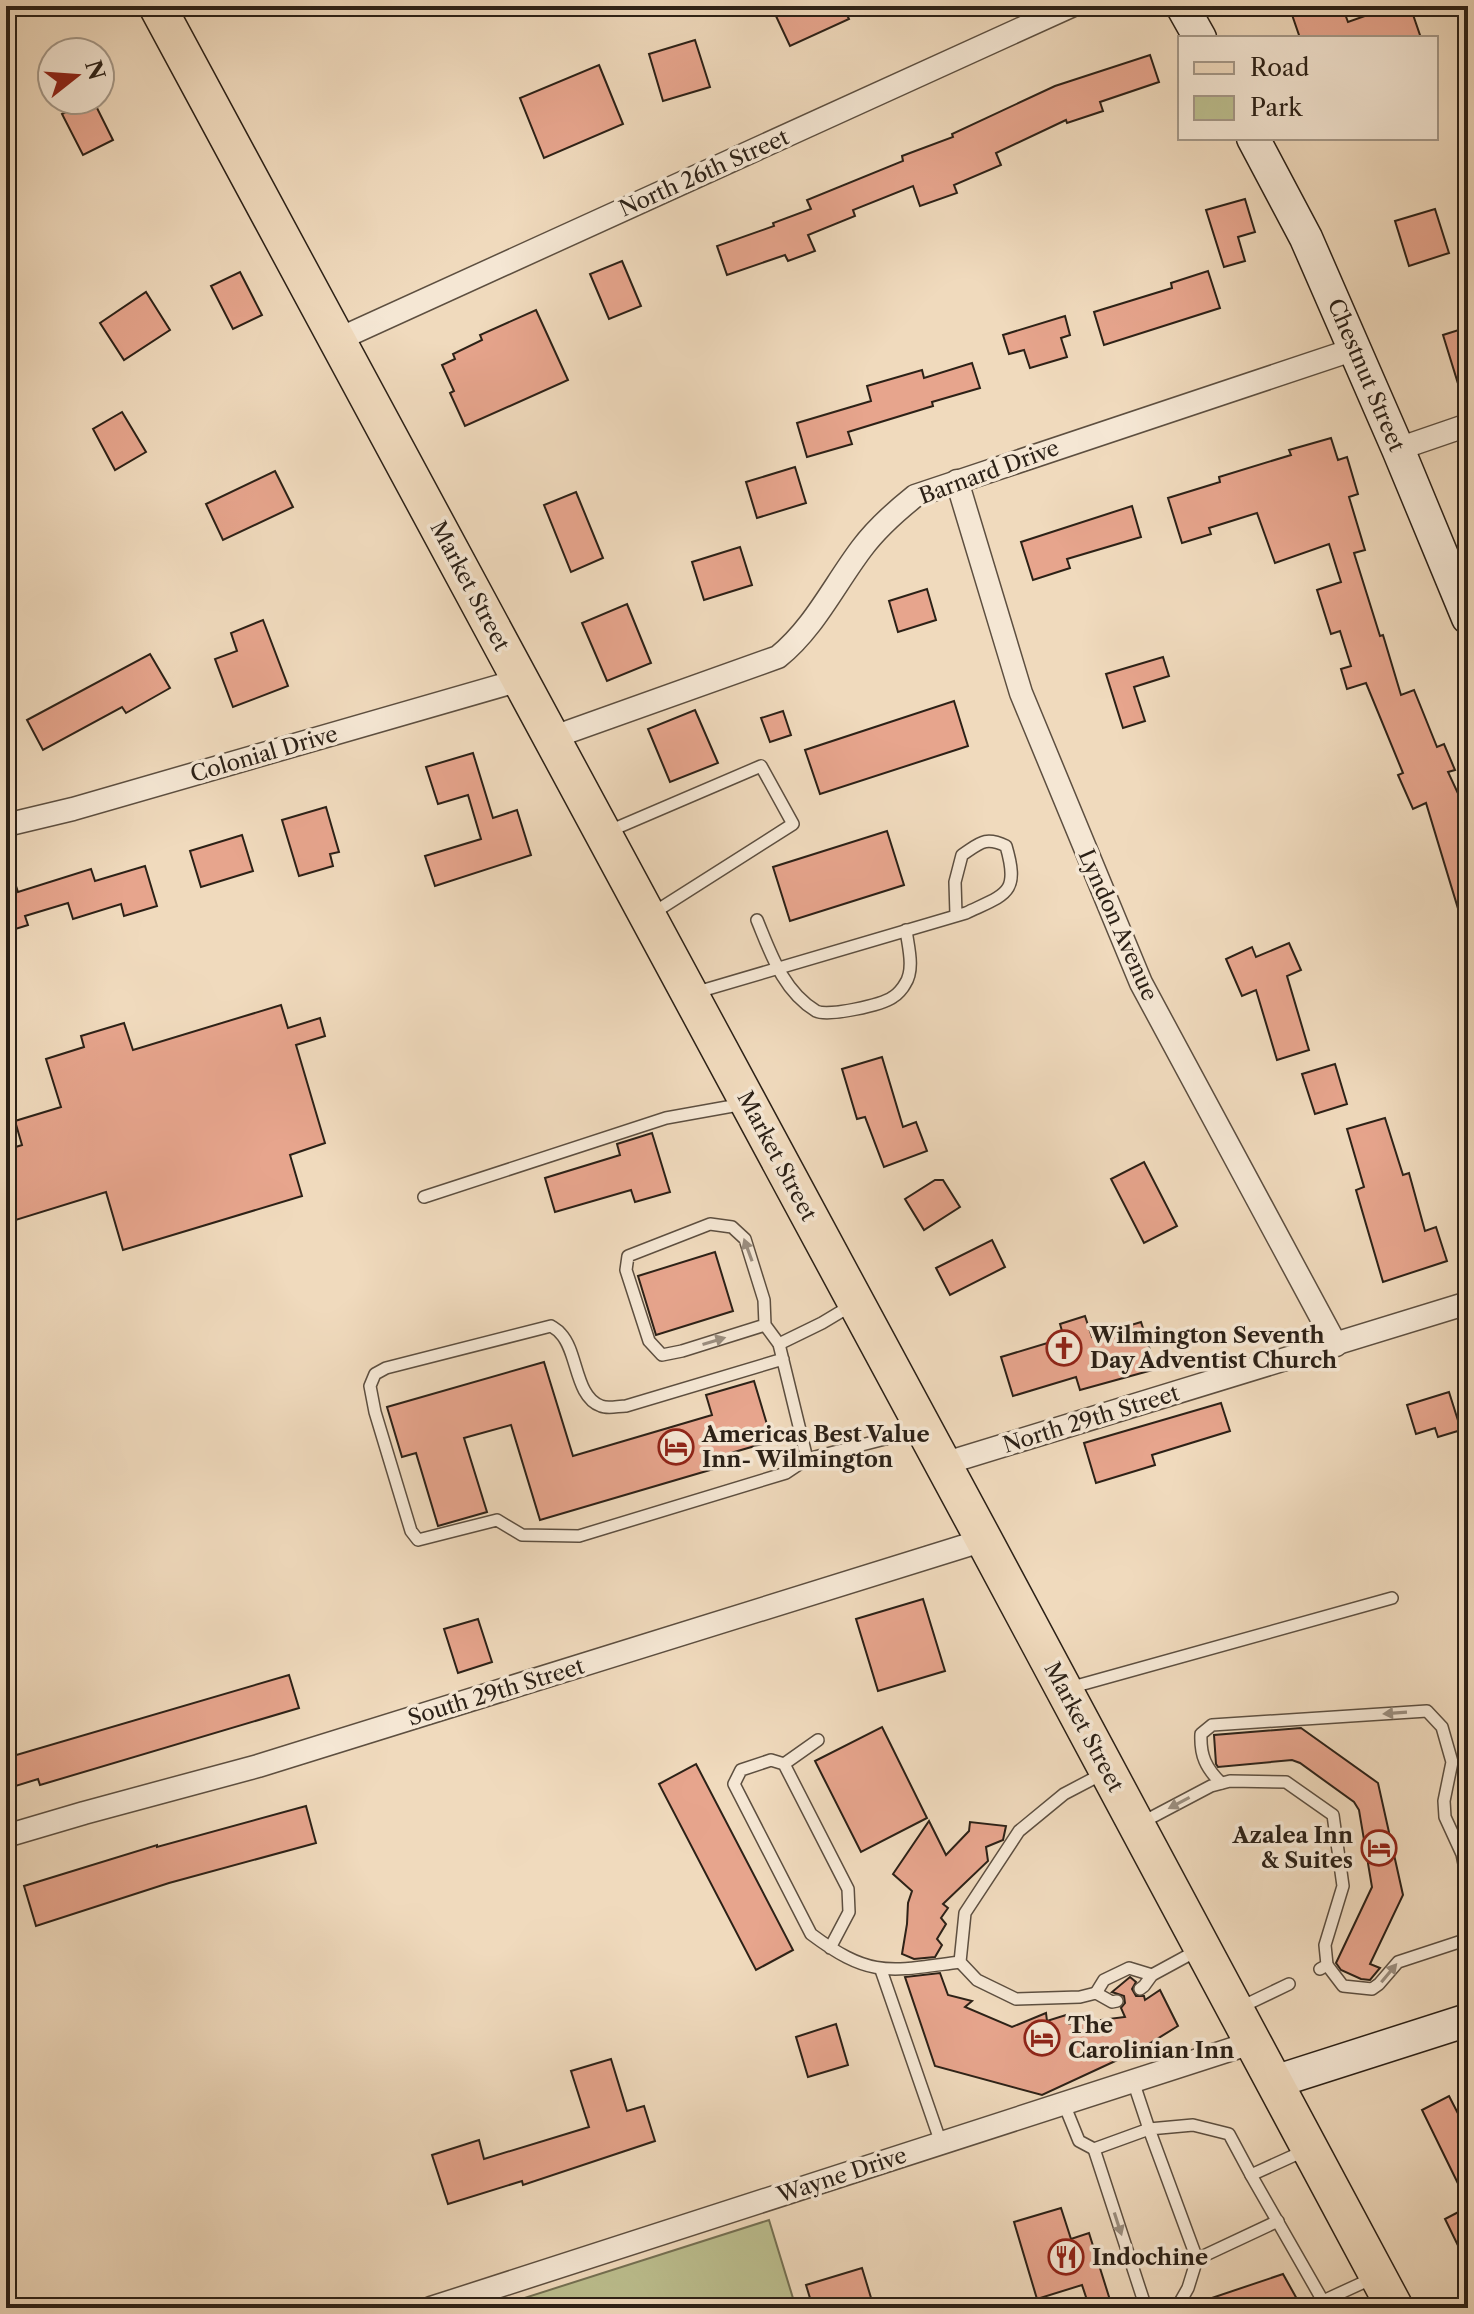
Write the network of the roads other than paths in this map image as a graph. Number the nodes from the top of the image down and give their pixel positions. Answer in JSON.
{"nodes":[{"id":1,"x":157,"y":6,"type":"edge"},
{"id":2,"x":1071,"y":6,"type":"edge"},
{"id":3,"x":1182,"y":6,"type":"edge"},
{"id":4,"x":1199,"y":36,"type":"edge"},
{"id":5,"x":1254,"y":140,"type":"edge"},
{"id":6,"x":337,"y":340,"type":"junction"},
{"id":7,"x":1355,"y":349,"type":"junction"},
{"id":8,"x":1468,"y":425,"type":"edge"},
{"id":9,"x":1398,"y":449,"type":"junction"},
{"id":10,"x":957,"y":481,"type":"junction"},
{"id":11,"x":1468,"y":618,"type":"edge"},
{"id":12,"x":520,"y":680,"type":"junction"},
{"id":13,"x":551,"y":738,"type":"junction"},
{"id":14,"x":6,"y":825,"type":"edge"},
{"id":15,"x":603,"y":833,"type":"junction"},
{"id":16,"x":956,"y":915,"type":"junction"},
{"id":17,"x":648,"y":916,"type":"junction"},
{"id":18,"x":757,"y":920,"type":"dead end"},
{"id":19,"x":906,"y":930,"type":"junction"},
{"id":20,"x":777,"y":968,"type":"junction"},
{"id":21,"x":690,"y":994,"type":"junction"},
{"id":22,"x":748,"y":1103,"type":"junction"},
{"id":23,"x":424,"y":1197,"type":"dead end"},
{"id":24,"x":856,"y":1303,"type":"junction"},
{"id":25,"x":1468,"y":1303,"type":"edge"},
{"id":26,"x":765,"y":1325,"type":"junction"},
{"id":27,"x":779,"y":1344,"type":"junction"},
{"id":28,"x":1336,"y":1345,"type":"junction"},
{"id":29,"x":783,"y":1359,"type":"junction"},
{"id":30,"x":921,"y":1423,"type":"junction"},
{"id":31,"x":807,"y":1459,"type":"junction"},
{"id":32,"x":943,"y":1464,"type":"junction"},
{"id":33,"x":984,"y":1540,"type":"junction"},
{"id":34,"x":1392,"y":1598,"type":"dead end"},
{"id":35,"x":1064,"y":1689,"type":"junction"},
{"id":36,"x":818,"y":1740,"type":"dead end"},
{"id":37,"x":784,"y":1764,"type":"junction"},
{"id":38,"x":1108,"y":1770,"type":"junction"},
{"id":39,"x":1221,"y":1783,"type":"junction"},
{"id":40,"x":1137,"y":1825,"type":"junction"},
{"id":41,"x":6,"y":1836,"type":"edge"},
{"id":42,"x":1468,"y":1884,"type":"edge"},
{"id":43,"x":1468,"y":1939,"type":"edge"},
{"id":44,"x":1203,"y":1947,"type":"junction"},
{"id":45,"x":830,"y":1948,"type":"junction"},
{"id":46,"x":960,"y":1962,"type":"junction"},
{"id":47,"x":881,"y":1970,"type":"junction"},
{"id":48,"x":1152,"y":1975,"type":"junction"},
{"id":49,"x":1289,"y":1984,"type":"dead end"},
{"id":50,"x":1140,"y":1989,"type":"dead end"},
{"id":51,"x":1096,"y":1993,"type":"junction"},
{"id":52,"x":1117,"y":2001,"type":"dead end"},
{"id":53,"x":1236,"y":2010,"type":"junction"},
{"id":54,"x":1468,"y":2020,"type":"edge"},
{"id":55,"x":1254,"y":2042,"type":"junction"},
{"id":56,"x":1133,"y":2081,"type":"junction"},
{"id":57,"x":1274,"y":2082,"type":"junction"},
{"id":58,"x":1064,"y":2104,"type":"junction"},
{"id":59,"x":1149,"y":2129,"type":"junction"},
{"id":60,"x":941,"y":2143,"type":"junction"},
{"id":61,"x":1310,"y":2148,"type":"junction"},
{"id":62,"x":1094,"y":2149,"type":"junction"},
{"id":63,"x":1251,"y":2175,"type":"junction"},
{"id":64,"x":1278,"y":2221,"type":"junction"},
{"id":65,"x":1197,"y":2259,"type":"junction"},
{"id":66,"x":1378,"y":2276,"type":"junction"},
{"id":67,"x":431,"y":2308,"type":"edge"},
{"id":68,"x":1146,"y":2308,"type":"edge"},
{"id":69,"x":1164,"y":2308,"type":"edge"},
{"id":70,"x":1395,"y":2308,"type":"edge"}],
"edges":[{"from":1,"to":6,"type":"main road","name":"Market Street"},
{"from":2,"to":6,"type":"street","name":"North 26th Street"},
{"from":3,"to":4,"type":"street"},
{"from":5,"to":7,"type":"street","name":"Chestnut Street"},
{"from":6,"to":12,"type":"main road","name":"Market Street"},
{"from":7,"to":9,"type":"street","name":"Chestnut Street"},
{"from":7,"to":10,"type":"street","name":"Barnard Drive"},
{"from":8,"to":9,"type":"street"},
{"from":9,"to":11,"type":"street","name":"Chestnut Street"},
{"from":10,"to":13,"type":"street","name":"Barnard Drive"},
{"from":10,"to":28,"type":"street","name":"Lyndon Avenue"},
{"from":12,"to":13,"type":"main road","name":"Market Street"},
{"from":12,"to":14,"type":"street","name":"Colonial Drive"},
{"from":13,"to":15,"type":"main road","name":"Market Street"},
{"from":15,"to":17,"type":"main road","name":"Market Street"},
{"from":15,"to":17,"type":"lane"},
{"from":16,"to":16,"type":"lane"},
{"from":16,"to":19,"type":"lane"},
{"from":17,"to":21,"type":"main road","name":"Market Street"},
{"from":18,"to":20,"type":"lane"},
{"from":19,"to":20,"type":"lane"},
{"from":19,"to":20,"type":"lane"},
{"from":20,"to":21,"type":"lane"},
{"from":21,"to":22,"type":"main road","name":"Market Street"},
{"from":22,"to":23,"type":"lane"},
{"from":22,"to":24,"type":"main road","name":"Market Street"},
{"from":24,"to":27,"type":"lane"},
{"from":24,"to":30,"type":"main road","name":"Market Street"},
{"from":25,"to":28,"type":"street","name":"North 29th Street"},
{"from":26,"to":26,"type":"lane","one_way":true},
{"from":26,"to":27,"type":"lane"},
{"from":27,"to":29,"type":"lane"},
{"from":28,"to":32,"type":"street","name":"North 29th Street"},
{"from":29,"to":31,"type":"lane"},
{"from":29,"to":31,"type":"lane"},
{"from":30,"to":31,"type":"lane"},
{"from":30,"to":32,"type":"main road","name":"Market Street"},
{"from":32,"to":33,"type":"main road","name":"Market Street"},
{"from":33,"to":35,"type":"main road","name":"Market Street"},
{"from":33,"to":41,"type":"street","name":"South 29th Street"},
{"from":34,"to":35,"type":"lane"},
{"from":35,"to":38,"type":"main road","name":"Market Street"},
{"from":36,"to":37,"type":"lane"},
{"from":37,"to":45,"type":"lane"},
{"from":37,"to":45,"type":"lane"},
{"from":38,"to":40,"type":"main road","name":"Market Street"},
{"from":38,"to":46,"type":"lane"},
{"from":39,"to":40,"type":"lane","one_way":true},
{"from":42,"to":39,"type":"lane","one_way":true},
{"from":39,"to":43,"type":"lane","one_way":true},
{"from":40,"to":44,"type":"main road","name":"Market Street"},
{"from":44,"to":48,"type":"lane"},
{"from":44,"to":53,"type":"main road","name":"Market Street"},
{"from":45,"to":47,"type":"lane"},
{"from":46,"to":47,"type":"lane"},
{"from":46,"to":51,"type":"lane"},
{"from":47,"to":60,"type":"lane"},
{"from":48,"to":50,"type":"lane"},
{"from":48,"to":51,"type":"lane"},
{"from":49,"to":53,"type":"lane"},
{"from":51,"to":52,"type":"lane"},
{"from":53,"to":55,"type":"main road","name":"Market Street"},
{"from":54,"to":57,"type":"street"},
{"from":55,"to":56,"type":"street","name":"Wayne Drive"},
{"from":55,"to":57,"type":"main road","name":"Market Street"},
{"from":56,"to":58,"type":"street","name":"Wayne Drive"},
{"from":56,"to":59,"type":"lane"},
{"from":57,"to":61,"type":"main road","name":"Market Street"},
{"from":58,"to":60,"type":"street","name":"Wayne Drive"},
{"from":58,"to":62,"type":"lane"},
{"from":59,"to":62,"type":"lane"},
{"from":59,"to":63,"type":"lane"},
{"from":59,"to":65,"type":"lane"},
{"from":60,"to":67,"type":"street","name":"Wayne Drive"},
{"from":61,"to":63,"type":"lane"},
{"from":61,"to":66,"type":"main road","name":"Market Street"},
{"from":62,"to":68,"type":"lane","one_way":true},
{"from":63,"to":64,"type":"lane"},
{"from":64,"to":65,"type":"lane"},
{"from":64,"to":66,"type":"lane"},
{"from":65,"to":69,"type":"lane"},
{"from":66,"to":70,"type":"main road","name":"Market Street"}]}
